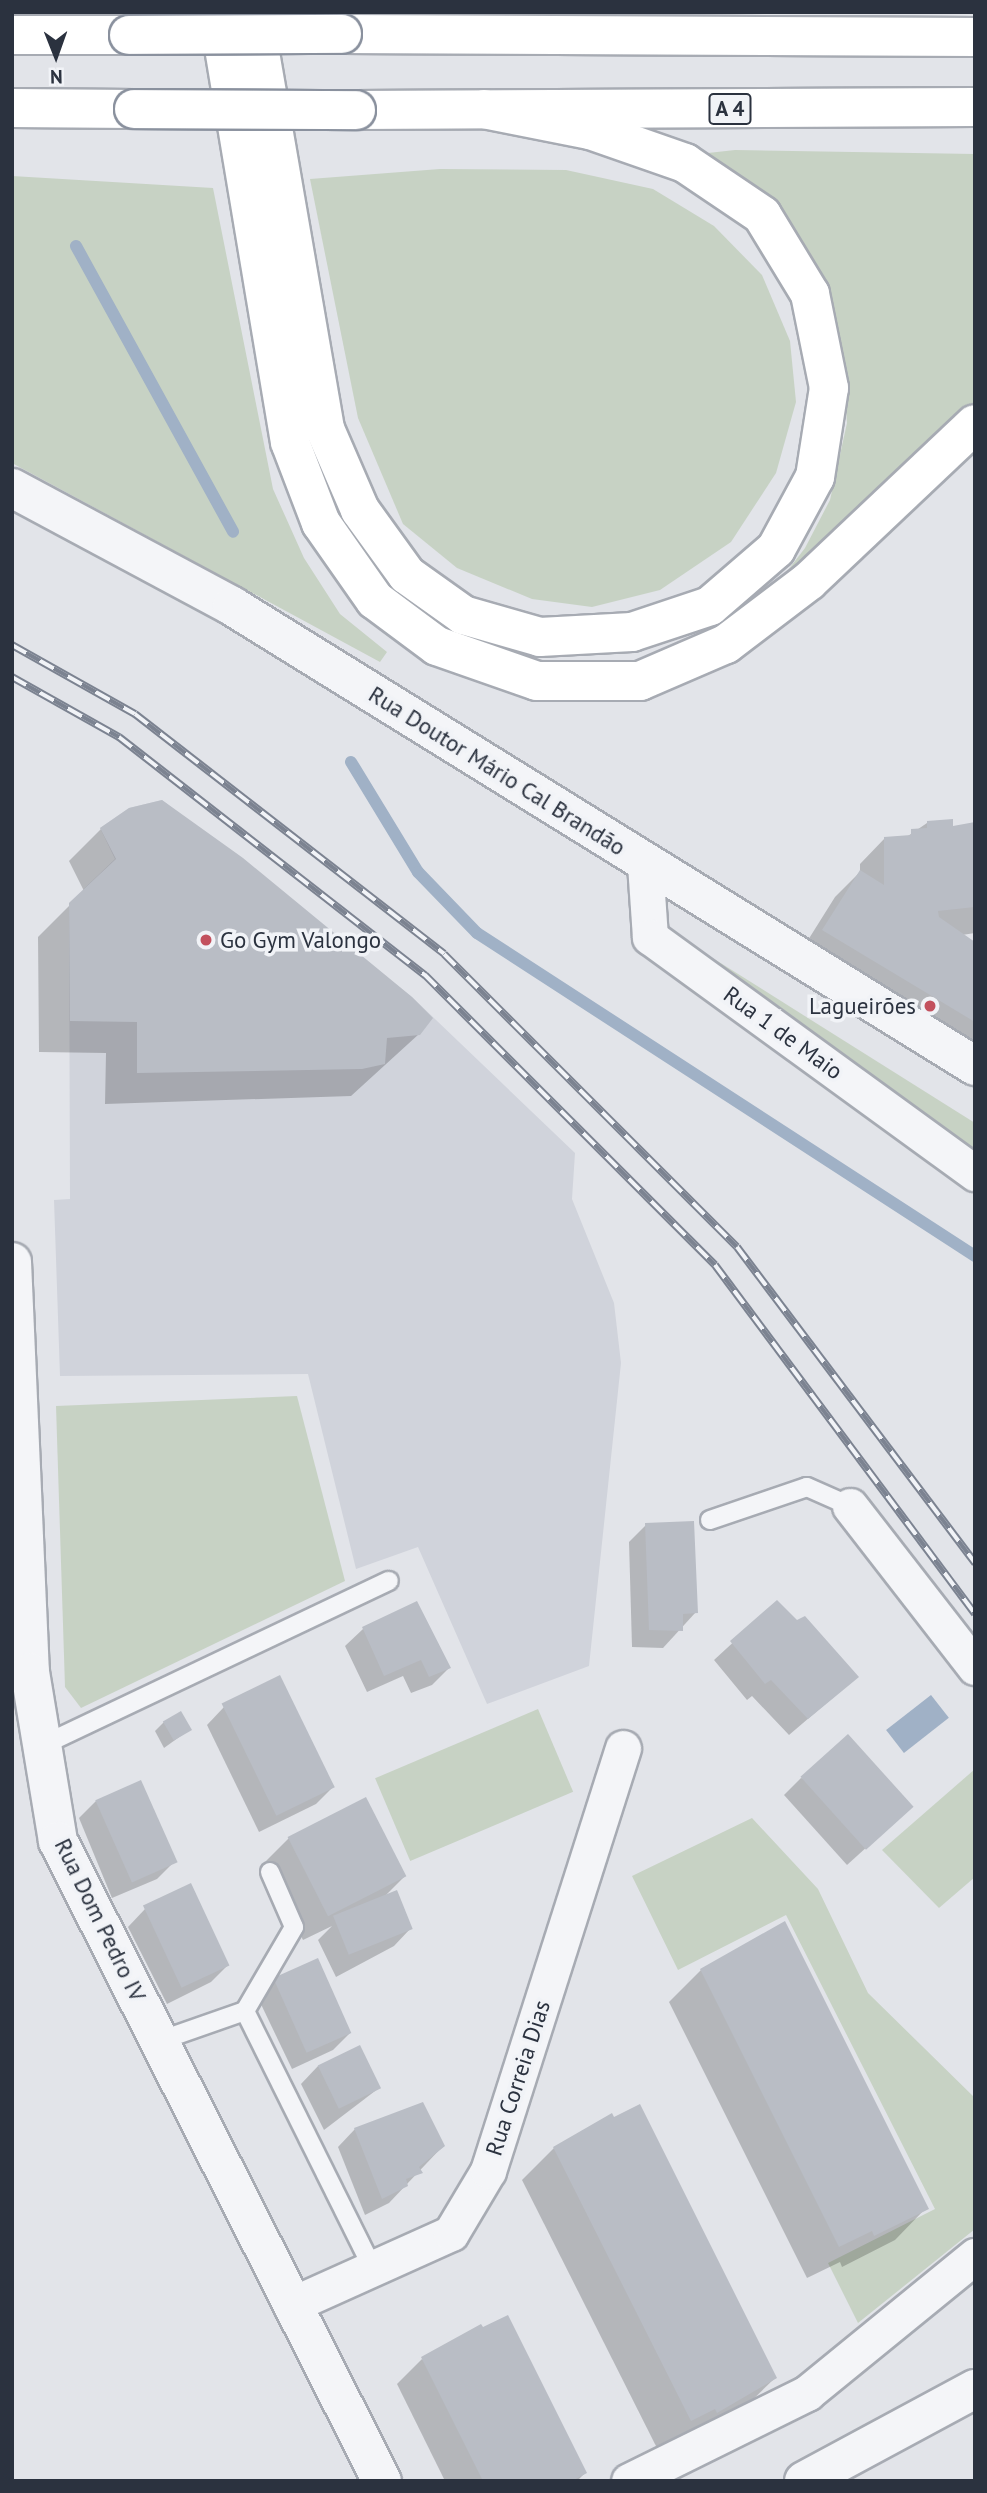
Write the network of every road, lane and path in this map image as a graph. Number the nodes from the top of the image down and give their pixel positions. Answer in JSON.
{"nodes":[{"id":1,"x":218,"y":12,"type":"edge"},
{"id":2,"x":253,"y":12,"type":"edge"},
{"id":3,"x":12,"y":35,"type":"edge"},
{"id":4,"x":975,"y":37,"type":"edge"},
{"id":5,"x":975,"y":107,"type":"edge"},
{"id":6,"x":12,"y":108,"type":"edge"},
{"id":7,"x":484,"y":109,"type":"junction"},
{"id":8,"x":975,"y":424,"type":"edge"},
{"id":9,"x":12,"y":488,"type":"edge"},
{"id":10,"x":645,"y":864,"type":"junction"},
{"id":11,"x":975,"y":1066,"type":"edge"},
{"id":12,"x":975,"y":1173,"type":"edge"},
{"id":13,"x":12,"y":1262,"type":"edge"},
{"id":14,"x":850,"y":1506,"type":"joint"},
{"id":15,"x":710,"y":1521,"type":"dead end"},
{"id":16,"x":388,"y":1581,"type":"dead end"},
{"id":17,"x":975,"y":1667,"type":"edge"},
{"id":18,"x":41,"y":1746,"type":"junction"},
{"id":19,"x":623,"y":1748,"type":"dead end"},
{"id":20,"x":270,"y":1872,"type":"dead end"},
{"id":21,"x":245,"y":2011,"type":"junction"},
{"id":22,"x":159,"y":2041,"type":"junction"},
{"id":23,"x":975,"y":2256,"type":"edge"},
{"id":24,"x":373,"y":2269,"type":"junction"},
{"id":25,"x":292,"y":2305,"type":"junction"},
{"id":26,"x":975,"y":2389,"type":"edge"},
{"id":27,"x":382,"y":2481,"type":"edge"},
{"id":28,"x":629,"y":2481,"type":"edge"},
{"id":29,"x":804,"y":2481,"type":"edge"}],
"edges":[{"from":1,"to":8,"type":"highway"},
{"from":2,"to":7,"type":"highway"},
{"from":3,"to":4,"type":"highway","bridge":true},
{"from":5,"to":7,"type":"highway","number":"A 4"},
{"from":6,"to":7,"type":"highway","number":"A 4","bridge":true},
{"from":9,"to":10,"type":"street","name":"Rua Doutor Mário Cal Brandão"},
{"from":10,"to":11,"type":"street","name":"Rua Doutor Mário Cal Brandão"},
{"from":10,"to":12,"type":"street","name":"Rua 1 de Maio"},
{"from":13,"to":18,"type":"street","name":"Rua Dom Pedro IV"},
{"from":14,"to":15,"type":"lane"},
{"from":14,"to":17,"type":"street"},
{"from":16,"to":18,"type":"lane"},
{"from":18,"to":22,"type":"street","name":"Rua Dom Pedro IV"},
{"from":19,"to":24,"type":"street","name":"Rua Correia Dias"},
{"from":20,"to":21,"type":"lane"},
{"from":21,"to":22,"type":"lane"},
{"from":21,"to":24,"type":"lane"},
{"from":22,"to":25,"type":"street","name":"Rua Dom Pedro IV"},
{"from":23,"to":28,"type":"street"},
{"from":24,"to":25,"type":"street","name":"Rua Correia Dias"},
{"from":25,"to":27,"type":"street","name":"Rua Dom Pedro IV"},
{"from":26,"to":29,"type":"street"}]}
